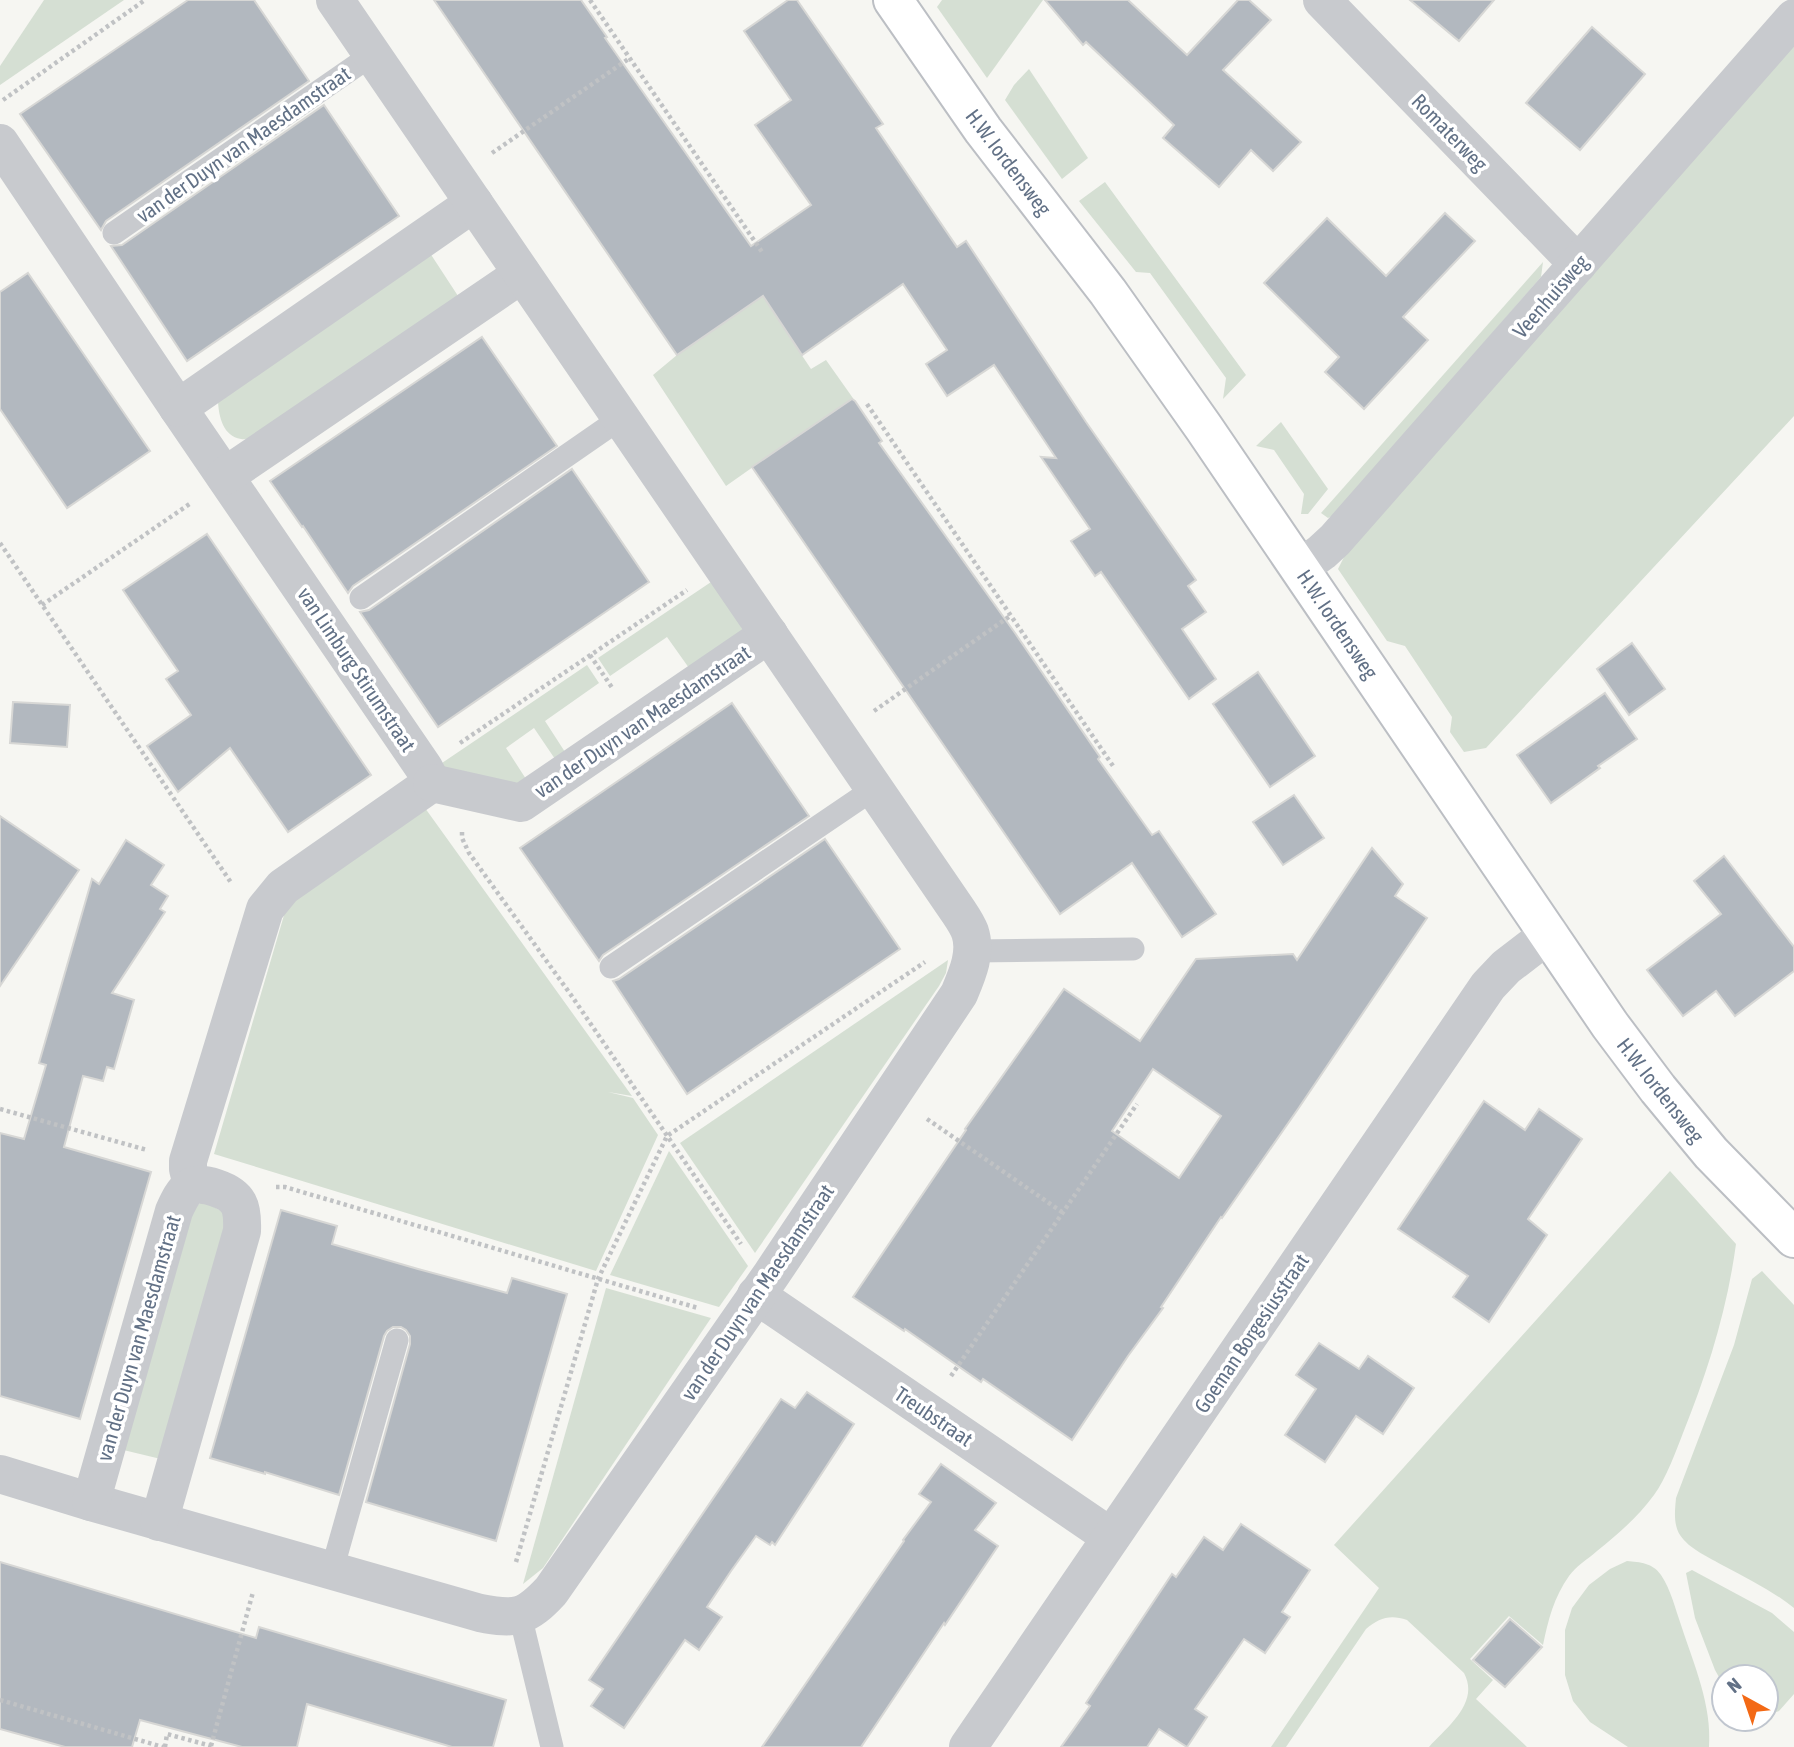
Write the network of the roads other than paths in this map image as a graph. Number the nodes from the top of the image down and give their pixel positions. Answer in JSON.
{"nodes":[{"id":1,"x":335,"y":0,"type":"edge"},
{"id":2,"x":893,"y":0,"type":"edge"},
{"id":3,"x":1322,"y":0,"type":"edge"},
{"id":4,"x":1794,"y":18,"type":"edge"},
{"id":5,"x":373,"y":54,"type":"junction"},
{"id":6,"x":0,"y":144,"type":"edge"},
{"id":7,"x":465,"y":190,"type":"junction"},
{"id":8,"x":114,"y":233,"type":"dead end"},
{"id":9,"x":1578,"y":264,"type":"junction"},
{"id":10,"x":522,"y":274,"type":"junction"},
{"id":11,"x":178,"y":408,"type":"junction"},
{"id":12,"x":621,"y":418,"type":"junction"},
{"id":13,"x":226,"y":477,"type":"junction"},
{"id":14,"x":1300,"y":568,"type":"junction"},
{"id":15,"x":361,"y":598,"type":"dead end"},
{"id":16,"x":769,"y":634,"type":"junction"},
{"id":17,"x":428,"y":776,"type":"junction"},
{"id":18,"x":875,"y":789,"type":"junction"},
{"id":19,"x":1549,"y":934,"type":"junction"},
{"id":20,"x":971,"y":942,"type":"junction"},
{"id":21,"x":1133,"y":949,"type":"dead end"},
{"id":22,"x":611,"y":967,"type":"dead end"},
{"id":23,"x":190,"y":1173,"type":"junction"},
{"id":24,"x":1794,"y":1238,"type":"edge"},
{"id":25,"x":754,"y":1298,"type":"junction"},
{"id":26,"x":397,"y":1340,"type":"dead end"},
{"id":27,"x":0,"y":1474,"type":"edge"},
{"id":28,"x":90,"y":1502,"type":"junction"},
{"id":29,"x":159,"y":1522,"type":"junction"},
{"id":30,"x":1111,"y":1537,"type":"junction"},
{"id":31,"x":332,"y":1570,"type":"junction"},
{"id":32,"x":510,"y":1616,"type":"junction"},
{"id":33,"x":552,"y":1747,"type":"edge"},
{"id":34,"x":968,"y":1747,"type":"edge"}],
"edges":[{"from":1,"to":5,"type":"street","name":"van der Duyn van Maesdamstraat"},
{"from":2,"to":14,"type":"main road","name":"H.W. Iordensweg"},
{"from":3,"to":9,"type":"street","name":"Romaterweg"},
{"from":4,"to":9,"type":"street","name":"Veenhuisweg"},
{"from":5,"to":7,"type":"street","name":"van der Duyn van Maesdamstraat"},
{"from":5,"to":8,"type":"lane","name":"van der Duyn van Maesdamstraat"},
{"from":6,"to":11,"type":"street","name":"van Limburg Stirumstraat"},
{"from":7,"to":10,"type":"street","name":"van der Duyn van Maesdamstraat"},
{"from":7,"to":11,"type":"street"},
{"from":9,"to":14,"type":"street","name":"Veenhuisweg"},
{"from":10,"to":12,"type":"street","name":"van der Duyn van Maesdamstraat"},
{"from":10,"to":13,"type":"street"},
{"from":11,"to":13,"type":"street","name":"van Limburg Stirumstraat"},
{"from":12,"to":15,"type":"lane"},
{"from":12,"to":16,"type":"street","name":"van der Duyn van Maesdamstraat"},
{"from":13,"to":17,"type":"street","name":"van Limburg Stirumstraat"},
{"from":14,"to":19,"type":"main road","name":"H.W. Iordensweg"},
{"from":16,"to":17,"type":"street","name":"van der Duyn van Maesdamstraat"},
{"from":16,"to":18,"type":"street","name":"van der Duyn van Maesdamstraat"},
{"from":17,"to":23,"type":"street"},
{"from":18,"to":20,"type":"street","name":"van der Duyn van Maesdamstraat"},
{"from":18,"to":22,"type":"lane"},
{"from":19,"to":24,"type":"main road","name":"H.W. Iordensweg"},
{"from":19,"to":30,"type":"street","name":"Goeman Borgesiusstraat"},
{"from":20,"to":21,"type":"lane"},
{"from":20,"to":25,"type":"street","name":"van der Duyn van Maesdamstraat"},
{"from":23,"to":28,"type":"street","name":"van der Duyn van Maesdamstraat"},
{"from":23,"to":29,"type":"street"},
{"from":25,"to":30,"type":"street","name":"Treubstraat"},
{"from":25,"to":32,"type":"street","name":"van der Duyn van Maesdamstraat"},
{"from":26,"to":31,"type":"lane"},
{"from":27,"to":28,"type":"street"},
{"from":28,"to":29,"type":"street"},
{"from":29,"to":31,"type":"street"},
{"from":30,"to":34,"type":"street","name":"Goeman Borgesiusstraat"},
{"from":31,"to":32,"type":"street"},
{"from":32,"to":33,"type":"lane"}]}
